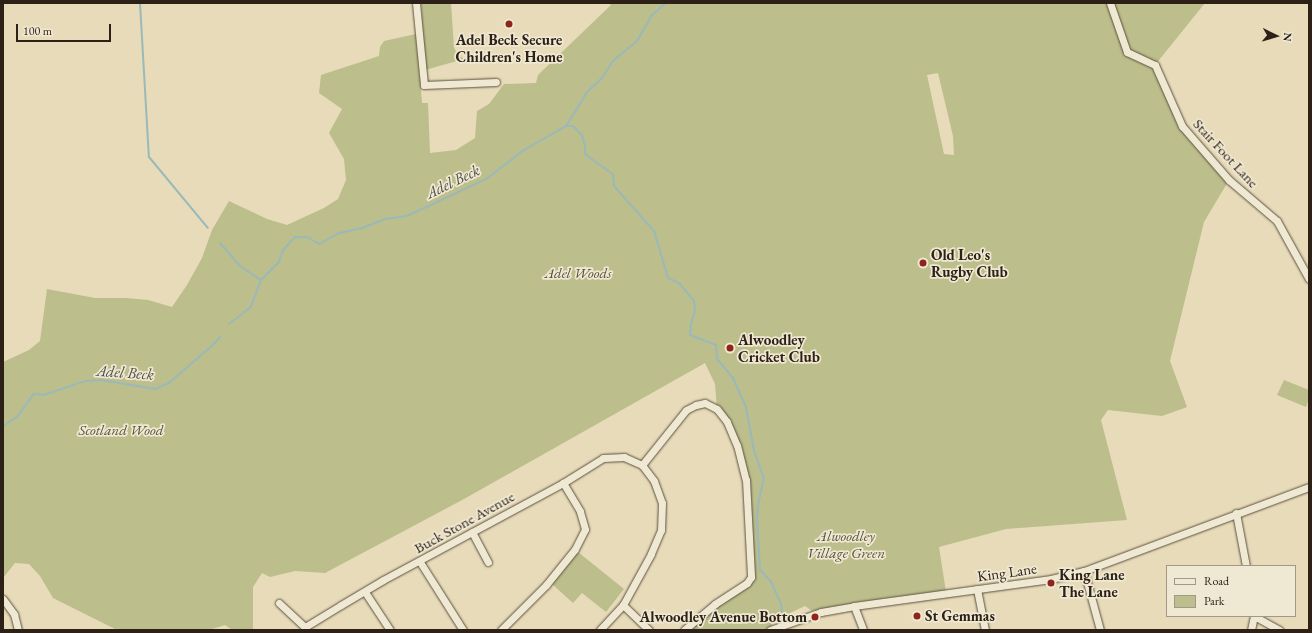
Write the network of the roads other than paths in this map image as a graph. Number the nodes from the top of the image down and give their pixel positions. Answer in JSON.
{"nodes":[{"id":1,"x":416,"y":3,"type":"edge"},
{"id":2,"x":1110,"y":3,"type":"edge"},
{"id":3,"x":496,"y":82,"type":"dead end"},
{"id":4,"x":1309,"y":279,"type":"edge"},
{"id":5,"x":642,"y":465,"type":"junction"},
{"id":6,"x":563,"y":483,"type":"junction"},
{"id":7,"x":1309,"y":487,"type":"edge"},
{"id":8,"x":1236,"y":513,"type":"junction"},
{"id":9,"x":472,"y":532,"type":"junction"},
{"id":10,"x":420,"y":562,"type":"junction"},
{"id":11,"x":488,"y":562,"type":"dead end"},
{"id":12,"x":1246,"y":565,"type":"edge"},
{"id":13,"x":1084,"y":570,"type":"junction"},
{"id":14,"x":977,"y":589,"type":"junction"},
{"id":15,"x":365,"y":592,"type":"junction"},
{"id":16,"x":3,"y":599,"type":"edge"},
{"id":17,"x":279,"y":603,"type":"dead end"},
{"id":18,"x":623,"y":605,"type":"junction"},
{"id":19,"x":854,"y":606,"type":"junction"},
{"id":20,"x":1254,"y":617,"type":"edge"},
{"id":21,"x":1256,"y":617,"type":"edge"},
{"id":22,"x":305,"y":629,"type":"edge"},
{"id":23,"x":18,"y":630,"type":"edge"},
{"id":24,"x":390,"y":630,"type":"edge"},
{"id":25,"x":463,"y":630,"type":"edge"},
{"id":26,"x":501,"y":630,"type":"edge"},
{"id":27,"x":600,"y":630,"type":"edge"},
{"id":28,"x":649,"y":630,"type":"edge"},
{"id":29,"x":684,"y":630,"type":"edge"},
{"id":30,"x":770,"y":630,"type":"edge"},
{"id":31,"x":863,"y":630,"type":"edge"},
{"id":32,"x":985,"y":630,"type":"edge"},
{"id":33,"x":1100,"y":630,"type":"edge"},
{"id":34,"x":1251,"y":630,"type":"edge"},
{"id":35,"x":1278,"y":630,"type":"edge"}],
"edges":[{"from":1,"to":3,"type":"street"},
{"from":2,"to":4,"type":"street","name":"Stair Foot Lane"},
{"from":5,"to":6,"type":"street","name":"Buck Stone Avenue"},
{"from":5,"to":18,"type":"street"},
{"from":5,"to":29,"type":"street"},
{"from":6,"to":9,"type":"street","name":"Buck Stone Avenue"},
{"from":6,"to":26,"type":"street"},
{"from":7,"to":8,"type":"street","name":"King Lane"},
{"from":8,"to":12,"type":"street"},
{"from":8,"to":13,"type":"street","name":"King Lane"},
{"from":9,"to":10,"type":"street","name":"Buck Stone Avenue"},
{"from":9,"to":11,"type":"street"},
{"from":10,"to":15,"type":"street","name":"Buck Stone Avenue"},
{"from":10,"to":25,"type":"street"},
{"from":13,"to":14,"type":"street","name":"King Lane"},
{"from":13,"to":33,"type":"street"},
{"from":14,"to":19,"type":"street","name":"King Lane"},
{"from":14,"to":32,"type":"street"},
{"from":15,"to":22,"type":"street","name":"Buck Stone Avenue"},
{"from":15,"to":24,"type":"street"},
{"from":16,"to":23,"type":"street"},
{"from":17,"to":22,"type":"street"},
{"from":18,"to":27,"type":"street"},
{"from":18,"to":28,"type":"street"},
{"from":19,"to":30,"type":"street","name":"King Lane"},
{"from":19,"to":31,"type":"street"},
{"from":20,"to":34,"type":"street"},
{"from":21,"to":35,"type":"street"}]}
